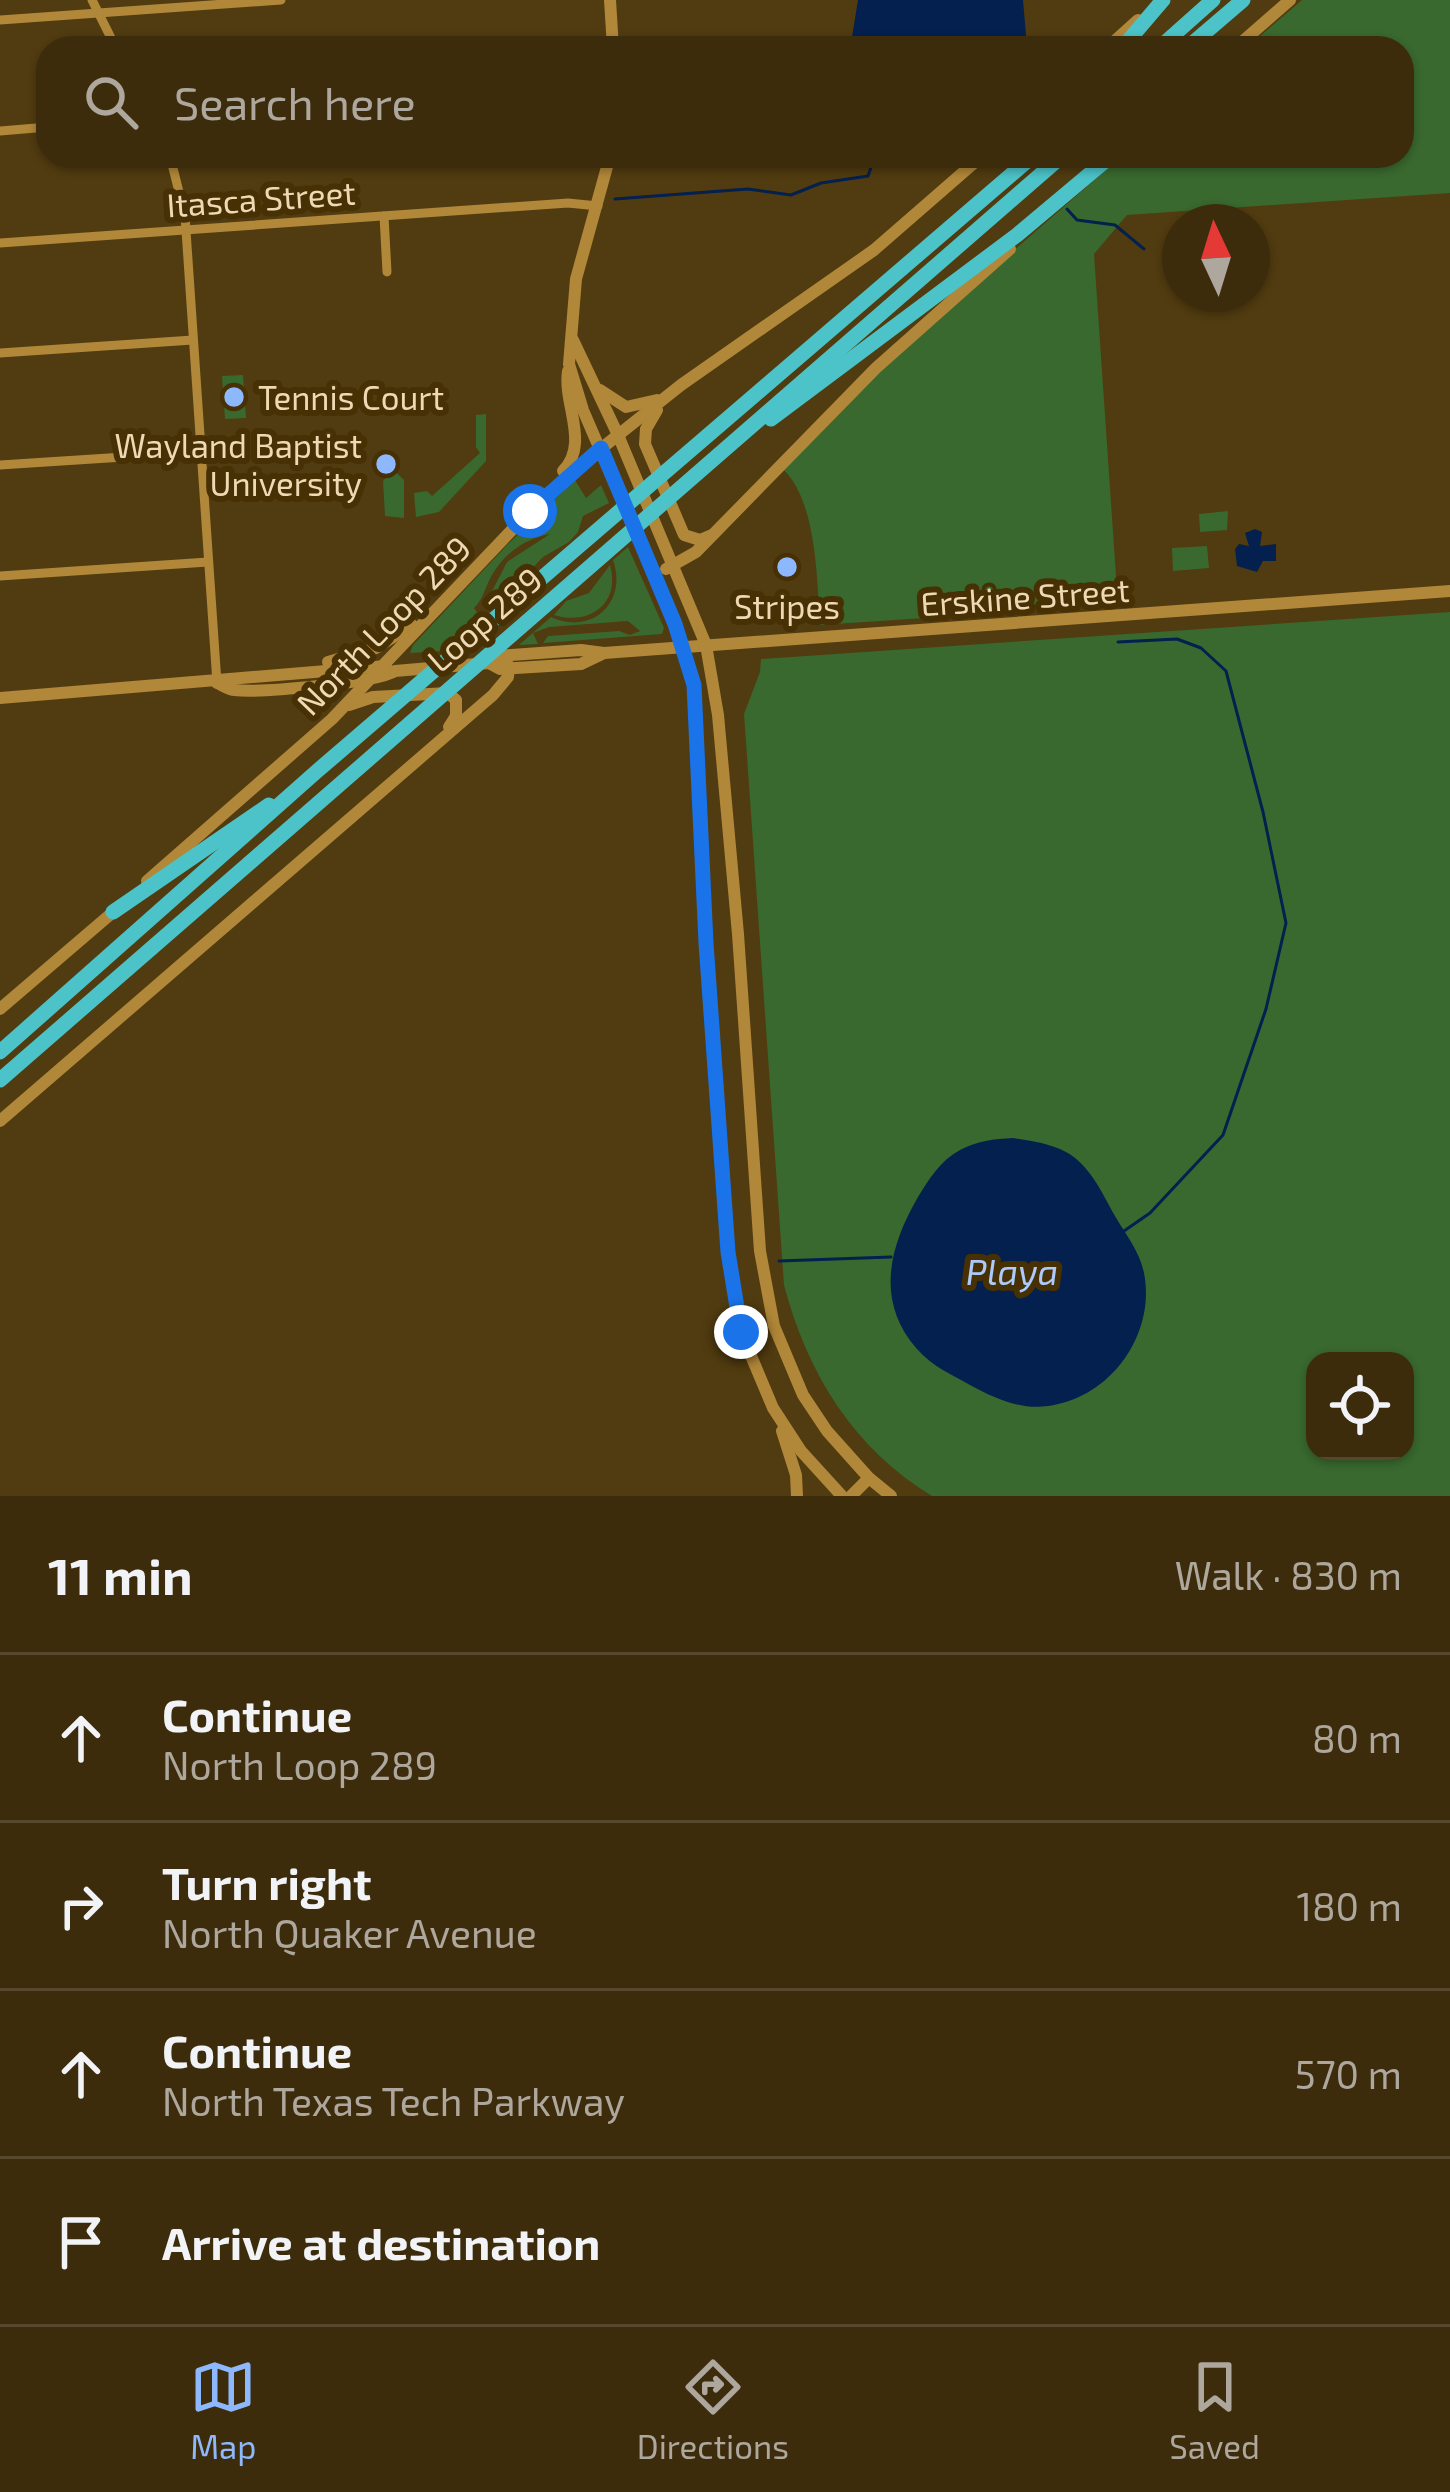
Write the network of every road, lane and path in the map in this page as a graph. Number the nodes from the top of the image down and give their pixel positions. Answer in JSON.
{"nodes":[{"id":1,"x":92,"y":0,"type":"edge"},
{"id":2,"x":281,"y":0,"type":"edge"},
{"id":3,"x":610,"y":0,"type":"edge"},
{"id":4,"x":1163,"y":0,"type":"edge"},
{"id":5,"x":1213,"y":0,"type":"edge"},
{"id":6,"x":1243,"y":0,"type":"edge"},
{"id":7,"x":1290,"y":0,"type":"edge"},
{"id":8,"x":98,"y":13,"type":"junction"},
{"id":9,"x":0,"y":20,"type":"edge"},
{"id":10,"x":110,"y":36,"type":"edge"},
{"id":11,"x":612,"y":36,"type":"edge"},
{"id":12,"x":1121,"y":36,"type":"edge"},
{"id":13,"x":1132,"y":36,"type":"edge"},
{"id":14,"x":1173,"y":36,"type":"edge"},
{"id":15,"x":1201,"y":36,"type":"edge"},
{"id":16,"x":1249,"y":36,"type":"edge"},
{"id":17,"x":36,"y":128,"type":"edge"},
{"id":18,"x":0,"y":130,"type":"edge"},
{"id":19,"x":174,"y":168,"type":"edge"},
{"id":20,"x":607,"y":168,"type":"edge"},
{"id":21,"x":968,"y":168,"type":"edge"},
{"id":22,"x":1008,"y":168,"type":"edge"},
{"id":23,"x":1019,"y":168,"type":"edge"},
{"id":24,"x":1048,"y":168,"type":"edge"},
{"id":25,"x":1096,"y":168,"type":"edge"},
{"id":26,"x":1097,"y":168,"type":"edge"},
{"id":27,"x":598,"y":206,"type":"junction"},
{"id":28,"x":384,"y":216,"type":"junction"},
{"id":29,"x":185,"y":230,"type":"junction"},
{"id":30,"x":0,"y":243,"type":"edge"},
{"id":31,"x":387,"y":272,"type":"dead end"},
{"id":32,"x":897,"y":272,"type":"junction"},
{"id":33,"x":572,"y":339,"type":"junction"},
{"id":34,"x":193,"y":340,"type":"junction"},
{"id":35,"x":0,"y":353,"type":"edge"},
{"id":36,"x":569,"y":364,"type":"junction"},
{"id":37,"x":595,"y":385,"type":"junction"},
{"id":38,"x":664,"y":398,"type":"junction"},
{"id":39,"x":618,"y":435,"type":"junction"},
{"id":40,"x":601,"y":448,"type":"junction"},
{"id":41,"x":201,"y":452,"type":"junction"},
{"id":42,"x":0,"y":465,"type":"edge"},
{"id":43,"x":692,"y":478,"type":"junction"},
{"id":44,"x":530,"y":511,"type":"junction"},
{"id":45,"x":712,"y":535,"type":"junction"},
{"id":46,"x":208,"y":562,"type":"junction"},
{"id":47,"x":673,"y":567,"type":"junction"},
{"id":48,"x":654,"y":574,"type":"junction"},
{"id":49,"x":0,"y":576,"type":"edge"},
{"id":50,"x":1450,"y":591,"type":"edge"},
{"id":51,"x":438,"y":607,"type":"junction"},
{"id":52,"x":706,"y":645,"type":"junction"},
{"id":53,"x":684,"y":647,"type":"junction"},
{"id":54,"x":604,"y":653,"type":"junction"},
{"id":55,"x":494,"y":660,"type":"junction"},
{"id":56,"x":389,"y":668,"type":"junction"},
{"id":57,"x":509,"y":669,"type":"junction"},
{"id":58,"x":275,"y":674,"type":"junction"},
{"id":59,"x":370,"y":679,"type":"junction"},
{"id":60,"x":217,"y":683,"type":"junction"},
{"id":61,"x":313,"y":685,"type":"junction"},
{"id":62,"x":0,"y":698,"type":"edge"},
{"id":63,"x":345,"y":706,"type":"junction"},
{"id":64,"x":332,"y":719,"type":"junction"},
{"id":65,"x":438,"y":743,"type":"junction"},
{"id":66,"x":316,"y":772,"type":"junction"},
{"id":67,"x":112,"y":912,"type":"junction"},
{"id":68,"x":91,"y":1001,"type":"junction"},
{"id":69,"x":0,"y":1009,"type":"edge"},
{"id":70,"x":0,"y":1052,"type":"edge"},
{"id":71,"x":0,"y":1080,"type":"edge"},
{"id":72,"x":0,"y":1092,"type":"edge"},
{"id":73,"x":0,"y":1121,"type":"edge"},
{"id":74,"x":773,"y":1408,"type":"junction"},
{"id":75,"x":869,"y":1478,"type":"junction"},
{"id":76,"x":797,"y":1496,"type":"edge"},
{"id":77,"x":847,"y":1496,"type":"edge"},
{"id":78,"x":891,"y":1496,"type":"edge"}],
"edges":[{"from":1,"to":8,"type":"street"},
{"from":2,"to":8,"type":"street"},
{"from":3,"to":11,"type":"main road"},
{"from":4,"to":12,"type":"main road"},
{"from":4,"to":13,"type":"highway"},
{"from":5,"to":14,"type":"highway"},
{"from":6,"to":15,"type":"highway"},
{"from":7,"to":16,"type":"main road"},
{"from":8,"to":9,"type":"street"},
{"from":8,"to":10,"type":"street"},
{"from":17,"to":18,"type":"street"},
{"from":19,"to":29,"type":"street"},
{"from":20,"to":27,"type":"main road"},
{"from":21,"to":38,"type":"main road","name":"North Loop 289"},
{"from":22,"to":32,"type":"highway"},
{"from":23,"to":32,"type":"highway","name":"Loop 289"},
{"from":24,"to":43,"type":"highway","name":"Loop 289"},
{"from":25,"to":43,"type":"highway"},
{"from":26,"to":45,"type":"main road"},
{"from":27,"to":28,"type":"street","name":"Itasca Street"},
{"from":27,"to":33,"type":"main road"},
{"from":28,"to":29,"type":"street","name":"Itasca Street"},
{"from":28,"to":31,"type":"street"},
{"from":29,"to":30,"type":"street","name":"Itasca Street"},
{"from":29,"to":34,"type":"street"},
{"from":32,"to":66,"type":"highway","name":"Loop 289"},
{"from":33,"to":36,"type":"main road"},
{"from":33,"to":37,"type":"main road"},
{"from":34,"to":35,"type":"street"},
{"from":34,"to":41,"type":"street"},
{"from":36,"to":40,"type":"main road"},
{"from":36,"to":44,"type":"main road"},
{"from":37,"to":38,"type":"main road"},
{"from":37,"to":39,"type":"main road"},
{"from":38,"to":39,"type":"main road","name":"North Loop 289"},
{"from":38,"to":45,"type":"main road"},
{"from":39,"to":40,"type":"main road","name":"North Loop 289"},
{"from":39,"to":47,"type":"main road"},
{"from":40,"to":44,"type":"main road","name":"North Loop 289"},
{"from":40,"to":48,"type":"main road"},
{"from":41,"to":42,"type":"street"},
{"from":41,"to":46,"type":"street"},
{"from":43,"to":68,"type":"highway","name":"Loop 289"},
{"from":44,"to":51,"type":"main road","name":"North Loop 289"},
{"from":45,"to":47,"type":"main road"},
{"from":46,"to":49,"type":"street"},
{"from":46,"to":60,"type":"street"},
{"from":47,"to":48,"type":"main road"},
{"from":47,"to":52,"type":"main road"},
{"from":48,"to":53,"type":"main road"},
{"from":50,"to":52,"type":"main road","name":"Erskine Street"},
{"from":51,"to":56,"type":"main road","name":"North Loop 289"},
{"from":51,"to":58,"type":"main road"},
{"from":52,"to":53,"type":"main road","name":"Erskine Street"},
{"from":52,"to":75,"type":"main road"},
{"from":53,"to":54,"type":"main road","name":"Erskine Street"},
{"from":53,"to":74,"type":"main road"},
{"from":54,"to":55,"type":"main road","name":"Erskine Street"},
{"from":54,"to":57,"type":"main road","name":"Erskine Street"},
{"from":55,"to":56,"type":"main road","name":"Erskine Street"},
{"from":55,"to":57,"type":"main road","name":"Erskine Street"},
{"from":56,"to":58,"type":"main road","name":"Erskine Street"},
{"from":56,"to":59,"type":"main road","name":"Erskine Street"},
{"from":57,"to":65,"type":"main road"},
{"from":58,"to":60,"type":"main road","name":"Erskine Street"},
{"from":59,"to":61,"type":"main road","name":"Erskine Street"},
{"from":59,"to":63,"type":"main road","name":"North Loop 289"},
{"from":60,"to":61,"type":"main road","name":"Erskine Street"},
{"from":60,"to":62,"type":"main road","name":"Erskine Street"},
{"from":61,"to":64,"type":"main road"},
{"from":63,"to":64,"type":"main road","name":"North Loop 289"},
{"from":63,"to":65,"type":"main road"},
{"from":64,"to":67,"type":"main road","name":"North Loop 289"},
{"from":65,"to":73,"type":"main road"},
{"from":66,"to":67,"type":"highway"},
{"from":66,"to":70,"type":"highway","name":"Loop 289"},
{"from":67,"to":69,"type":"main road","name":"North Loop 289"},
{"from":68,"to":71,"type":"highway","name":"Loop 289"},
{"from":68,"to":72,"type":"highway"},
{"from":74,"to":76,"type":"main road"},
{"from":74,"to":77,"type":"main road"},
{"from":75,"to":77,"type":"main road"},
{"from":75,"to":78,"type":"main road"}]}
